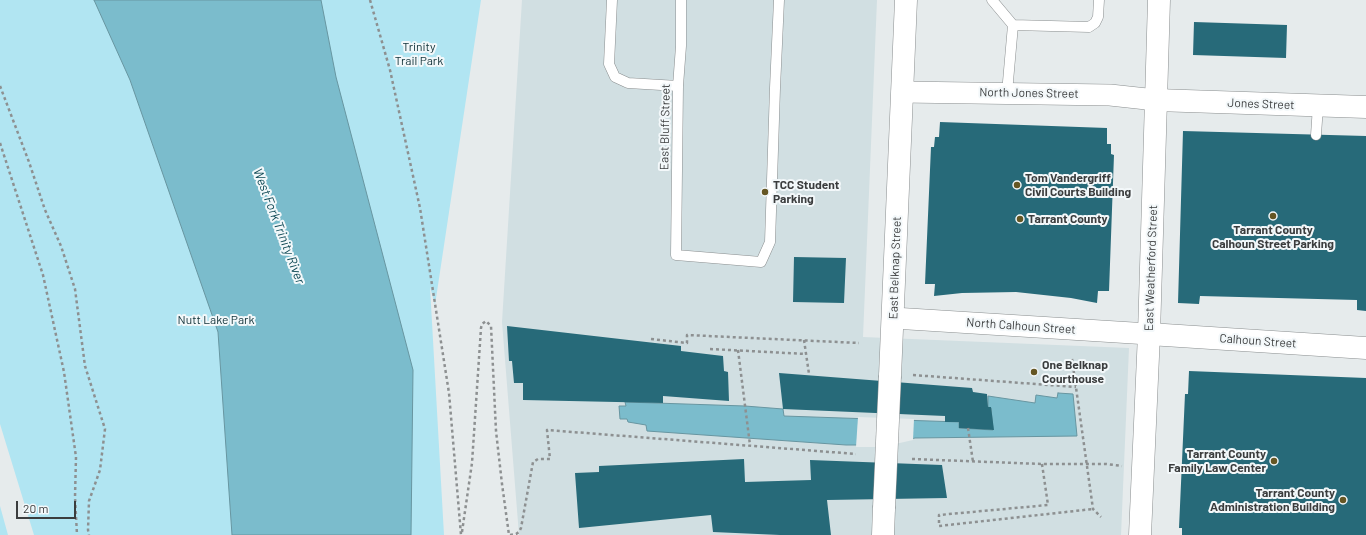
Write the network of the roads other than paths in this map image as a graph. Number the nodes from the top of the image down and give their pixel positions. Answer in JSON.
{"nodes":[{"id":1,"x":612,"y":0,"type":"edge"},
{"id":2,"x":681,"y":0,"type":"edge"},
{"id":3,"x":779,"y":0,"type":"edge"},
{"id":4,"x":906,"y":0,"type":"edge"},
{"id":5,"x":992,"y":0,"type":"edge"},
{"id":6,"x":1099,"y":0,"type":"edge"},
{"id":7,"x":1159,"y":0,"type":"edge"},
{"id":8,"x":1013,"y":25,"type":"junction"},
{"id":9,"x":678,"y":86,"type":"junction"},
{"id":10,"x":902,"y":92,"type":"junction"},
{"id":11,"x":1007,"y":93,"type":"junction"},
{"id":12,"x":1156,"y":100,"type":"junction"},
{"id":13,"x":1318,"y":106,"type":"junction"},
{"id":14,"x":1366,"y":107,"type":"edge"},
{"id":15,"x":1316,"y":135,"type":"dead end"},
{"id":16,"x":893,"y":318,"type":"junction"},
{"id":17,"x":1149,"y":334,"type":"junction"},
{"id":18,"x":1366,"y":348,"type":"edge"},
{"id":19,"x":883,"y":535,"type":"edge"},
{"id":20,"x":1140,"y":535,"type":"edge"}],
"edges":[{"from":1,"to":9,"type":"lane"},
{"from":2,"to":9,"type":"lane","name":"East Bluff Street"},
{"from":3,"to":9,"type":"lane","name":"East Bluff Street"},
{"from":4,"to":10,"type":"main road","name":"East Belknap Street"},
{"from":5,"to":8,"type":"lane"},
{"from":6,"to":8,"type":"lane"},
{"from":7,"to":12,"type":"main road","name":"East Weatherford Street"},
{"from":8,"to":11,"type":"lane"},
{"from":10,"to":11,"type":"street","name":"North Jones Street"},
{"from":10,"to":16,"type":"main road","name":"East Belknap Street"},
{"from":11,"to":12,"type":"street","name":"North Jones Street"},
{"from":12,"to":13,"type":"main road","name":"Jones Street"},
{"from":12,"to":17,"type":"main road","name":"East Weatherford Street"},
{"from":13,"to":14,"type":"main road","name":"Jones Street"},
{"from":13,"to":15,"type":"lane"},
{"from":16,"to":17,"type":"street","name":"North Calhoun Street"},
{"from":16,"to":19,"type":"main road","name":"East Belknap Street","bridge":true},
{"from":17,"to":18,"type":"main road","name":"Calhoun Street"},
{"from":17,"to":20,"type":"main road","name":"East Weatherford Street"}]}
